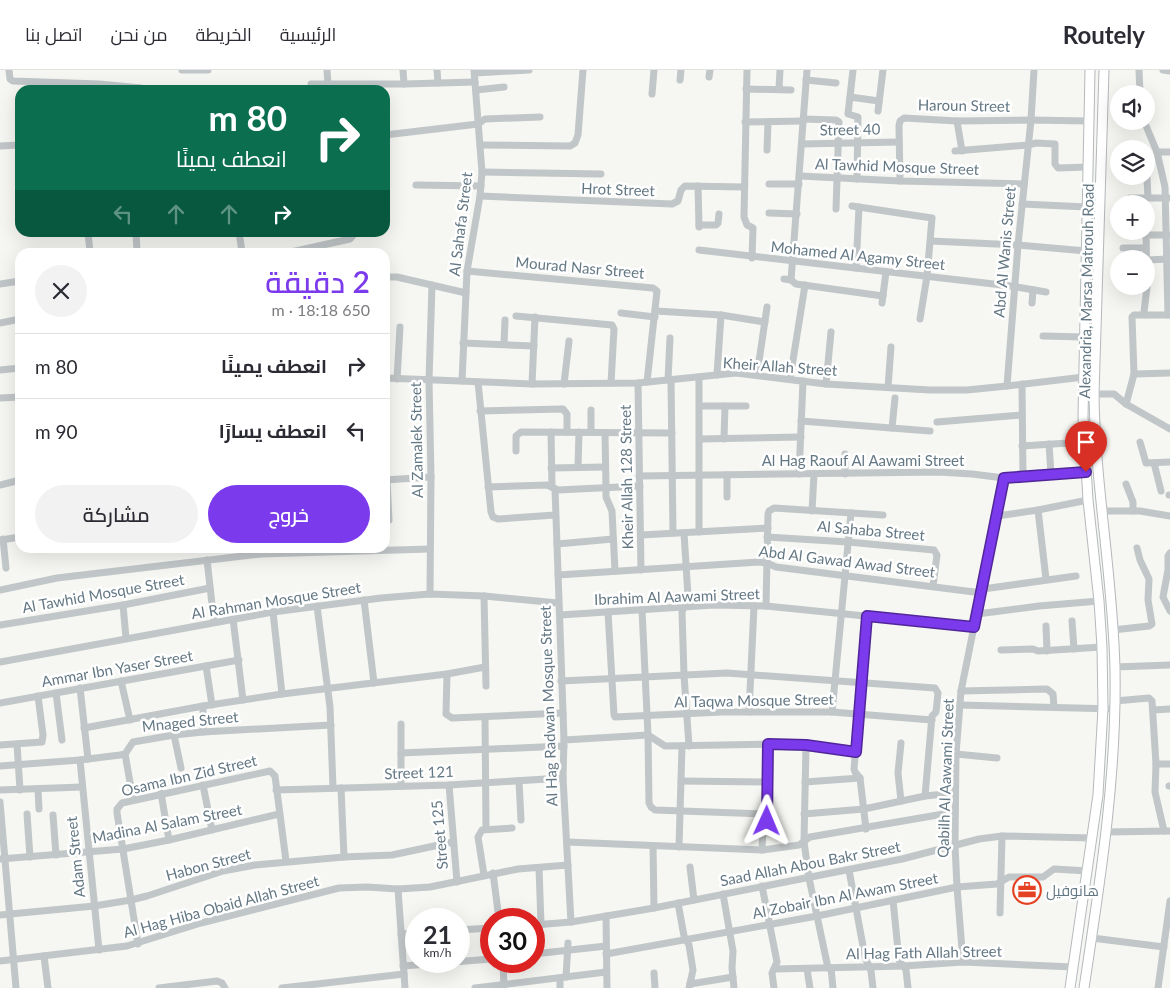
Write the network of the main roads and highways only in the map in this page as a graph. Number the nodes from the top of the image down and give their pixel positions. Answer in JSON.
{"nodes":[{"id":1,"x":1090,"y":70,"type":"edge"},
{"id":2,"x":1104,"y":70,"type":"edge"},
{"id":3,"x":1070,"y":988,"type":"edge"},
{"id":4,"x":1084,"y":988,"type":"edge"}],
"edges":[{"from":1,"to":3,"type":"main road","name":"Alexandria, Marsa Matrouh Road"},
{"from":2,"to":4,"type":"main road","name":"Alexandria, Marsa Matrouh Road"}]}
